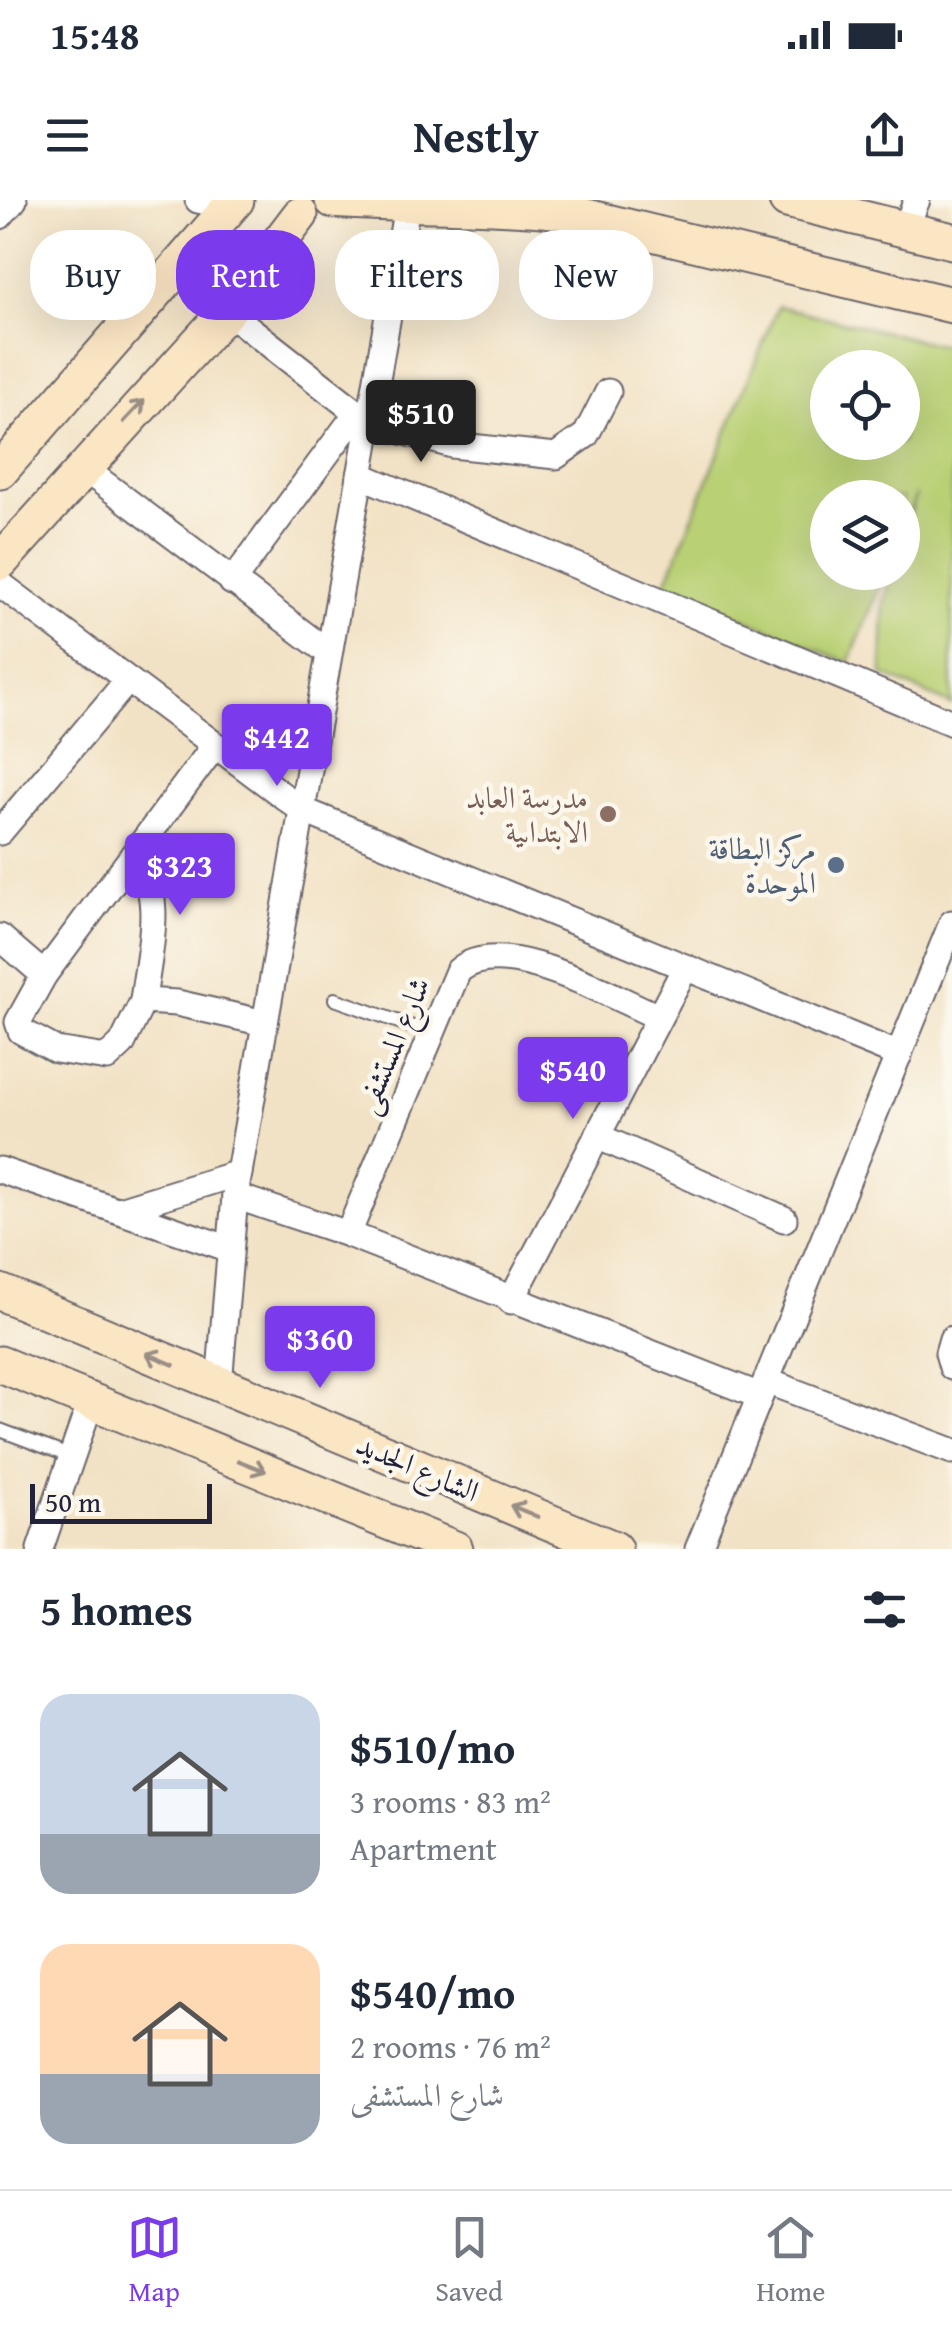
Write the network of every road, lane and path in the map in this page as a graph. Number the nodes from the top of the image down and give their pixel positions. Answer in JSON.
{"nodes":[{"id":1,"x":14,"y":200,"type":"edge"},
{"id":2,"x":333,"y":200,"type":"edge"},
{"id":3,"x":787,"y":200,"type":"edge"},
{"id":4,"x":229,"y":202,"type":"edge"},
{"id":5,"x":406,"y":206,"type":"junction"},
{"id":6,"x":300,"y":215,"type":"junction"},
{"id":7,"x":911,"y":215,"type":"edge"},
{"id":8,"x":0,"y":216,"type":"edge"},
{"id":9,"x":288,"y":230,"type":"edge"},
{"id":10,"x":952,"y":241,"type":"edge"},
{"id":11,"x":952,"y":305,"type":"edge"},
{"id":12,"x":218,"y":320,"type":"edge"},
{"id":13,"x":240,"y":320,"type":"edge"},
{"id":14,"x":608,"y":392,"type":"dead end"},
{"id":15,"x":363,"y":417,"type":"junction"},
{"id":16,"x":82,"y":466,"type":"junction"},
{"id":17,"x":0,"y":470,"type":"edge"},
{"id":18,"x":360,"y":475,"type":"junction"},
{"id":19,"x":0,"y":562,"type":"edge"},
{"id":20,"x":232,"y":582,"type":"junction"},
{"id":21,"x":0,"y":584,"type":"edge"},
{"id":22,"x":329,"y":653,"type":"junction"},
{"id":23,"x":128,"y":680,"type":"junction"},
{"id":24,"x":952,"y":723,"type":"edge"},
{"id":25,"x":215,"y":746,"type":"junction"},
{"id":26,"x":302,"y":810,"type":"junction"},
{"id":27,"x":0,"y":832,"type":"edge"},
{"id":28,"x":134,"y":855,"type":"junction"},
{"id":29,"x":952,"y":923,"type":"edge"},
{"id":30,"x":0,"y":938,"type":"edge"},
{"id":31,"x":684,"y":968,"type":"junction"},
{"id":32,"x":44,"y":975,"type":"junction"},
{"id":33,"x":942,"y":975,"type":"edge"},
{"id":34,"x":335,"y":999,"type":"dead end"},
{"id":35,"x":143,"y":1001,"type":"junction"},
{"id":36,"x":659,"y":1017,"type":"junction"},
{"id":37,"x":265,"y":1023,"type":"junction"},
{"id":38,"x":432,"y":1034,"type":"junction"},
{"id":39,"x":899,"y":1055,"type":"junction"},
{"id":40,"x":597,"y":1136,"type":"junction"},
{"id":41,"x":0,"y":1170,"type":"edge"},
{"id":42,"x":237,"y":1185,"type":"junction"},
{"id":43,"x":119,"y":1210,"type":"junction"},
{"id":44,"x":784,"y":1219,"type":"dead end"},
{"id":45,"x":348,"y":1234,"type":"junction"},
{"id":46,"x":230,"y":1250,"type":"junction"},
{"id":47,"x":0,"y":1292,"type":"edge"},
{"id":48,"x":511,"y":1301,"type":"junction"},
{"id":49,"x":952,"y":1339,"type":"edge"},
{"id":50,"x":0,"y":1364,"type":"edge"},
{"id":51,"x":952,"y":1367,"type":"edge"},
{"id":52,"x":220,"y":1384,"type":"junction"},
{"id":53,"x":763,"y":1389,"type":"junction"},
{"id":54,"x":91,"y":1400,"type":"junction"},
{"id":55,"x":0,"y":1430,"type":"edge"},
{"id":56,"x":952,"y":1451,"type":"edge"},
{"id":57,"x":72,"y":1457,"type":"junction"},
{"id":58,"x":40,"y":1549,"type":"edge"},
{"id":59,"x":455,"y":1549,"type":"edge"},
{"id":60,"x":614,"y":1549,"type":"edge"},
{"id":61,"x":698,"y":1549,"type":"edge"}],
"edges":[{"from":1,"to":8,"type":"street"},
{"from":2,"to":5,"type":"street"},
{"from":2,"to":6,"type":"street"},
{"from":3,"to":7,"type":"street"},
{"from":4,"to":6,"type":"street"},
{"from":4,"to":17,"type":"street"},
{"from":5,"to":11,"type":"street"},
{"from":5,"to":15,"type":"street"},
{"from":6,"to":9,"type":"street"},
{"from":7,"to":10,"type":"street"},
{"from":16,"to":12,"type":"street","one_way":true},
{"from":13,"to":15,"type":"street"},
{"from":14,"to":15,"type":"street"},
{"from":15,"to":18,"type":"street"},
{"from":15,"to":20,"type":"street"},
{"from":16,"to":19,"type":"street"},
{"from":16,"to":20,"type":"street"},
{"from":18,"to":22,"type":"street"},
{"from":18,"to":24,"type":"street"},
{"from":20,"to":22,"type":"street"},
{"from":21,"to":23,"type":"street"},
{"from":22,"to":26,"type":"street"},
{"from":23,"to":25,"type":"street"},
{"from":23,"to":27,"type":"street"},
{"from":25,"to":26,"type":"street"},
{"from":25,"to":28,"type":"street"},
{"from":26,"to":31,"type":"street"},
{"from":26,"to":37,"type":"street"},
{"from":28,"to":32,"type":"street"},
{"from":28,"to":35,"type":"street"},
{"from":29,"to":33,"type":"street"},
{"from":30,"to":32,"type":"street"},
{"from":31,"to":36,"type":"street"},
{"from":31,"to":39,"type":"street"},
{"from":32,"to":35,"type":"street"},
{"from":33,"to":39,"type":"street"},
{"from":34,"to":38,"type":"lane"},
{"from":35,"to":37,"type":"street"},
{"from":36,"to":38,"type":"street","name":"شارع المستشفى"},
{"from":36,"to":40,"type":"street"},
{"from":37,"to":42,"type":"street"},
{"from":38,"to":45,"type":"street","name":"شارع المستشفى"},
{"from":39,"to":53,"type":"street"},
{"from":40,"to":44,"type":"street"},
{"from":40,"to":48,"type":"street"},
{"from":41,"to":43,"type":"street"},
{"from":42,"to":43,"type":"street"},
{"from":42,"to":45,"type":"street"},
{"from":42,"to":46,"type":"street"},
{"from":43,"to":46,"type":"street"},
{"from":45,"to":48,"type":"street"},
{"from":46,"to":52,"type":"street"},
{"from":52,"to":47,"type":"street","name":"الشارع الجديد","one_way":true},
{"from":48,"to":53,"type":"street"},
{"from":49,"to":51,"type":"street"},
{"from":50,"to":54,"type":"street","name":"الشارع الجديد"},
{"from":60,"to":52,"type":"street","name":"الشارع الجديد","one_way":true},
{"from":53,"to":56,"type":"street"},
{"from":53,"to":61,"type":"street"},
{"from":54,"to":57,"type":"street"},
{"from":54,"to":59,"type":"street","name":"الشارع الجديد","one_way":true},
{"from":55,"to":57,"type":"lane"},
{"from":57,"to":58,"type":"street"}]}
